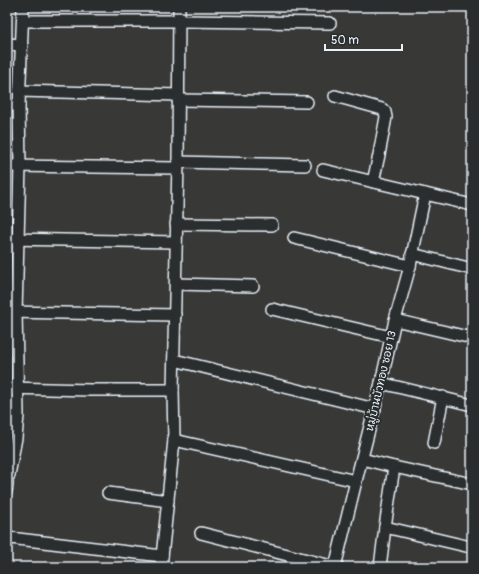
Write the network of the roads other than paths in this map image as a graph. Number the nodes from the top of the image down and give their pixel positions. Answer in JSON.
{"nodes":[{"id":1,"x":23,"y":7,"type":"edge"},
{"id":2,"x":179,"y":7,"type":"edge"},
{"id":3,"x":23,"y":21,"type":"junction"},
{"id":4,"x":179,"y":21,"type":"junction"},
{"id":5,"x":330,"y":24,"type":"dead end"},
{"id":6,"x":7,"y":44,"type":"edge"},
{"id":7,"x":22,"y":45,"type":"junction"},
{"id":8,"x":19,"y":91,"type":"junction"},
{"id":9,"x":335,"y":96,"type":"dead end"},
{"id":10,"x":178,"y":97,"type":"junction"},
{"id":11,"x":307,"y":102,"type":"dead end"},
{"id":12,"x":7,"y":105,"type":"edge"},
{"id":13,"x":19,"y":105,"type":"junction"},
{"id":14,"x":178,"y":165,"type":"junction"},
{"id":15,"x":305,"y":165,"type":"dead end"},
{"id":16,"x":7,"y":166,"type":"edge"},
{"id":17,"x":20,"y":166,"type":"junction"},
{"id":18,"x":323,"y":170,"type":"dead end"},
{"id":19,"x":373,"y":182,"type":"junction"},
{"id":20,"x":425,"y":194,"type":"junction"},
{"id":21,"x":472,"y":205,"type":"edge"},
{"id":22,"x":176,"y":224,"type":"junction"},
{"id":23,"x":272,"y":225,"type":"dead end"},
{"id":24,"x":294,"y":238,"type":"dead end"},
{"id":25,"x":12,"y":239,"type":"edge"},
{"id":26,"x":176,"y":242,"type":"junction"},
{"id":27,"x":412,"y":254,"type":"junction"},
{"id":28,"x":410,"y":266,"type":"junction"},
{"id":29,"x":472,"y":269,"type":"edge"},
{"id":30,"x":176,"y":284,"type":"junction"},
{"id":31,"x":253,"y":286,"type":"dead end"},
{"id":32,"x":272,"y":309,"type":"dead end"},
{"id":33,"x":12,"y":312,"type":"edge"},
{"id":34,"x":175,"y":315,"type":"junction"},
{"id":35,"x":395,"y":320,"type":"junction"},
{"id":36,"x":391,"y":338,"type":"junction"},
{"id":37,"x":472,"y":338,"type":"edge"},
{"id":38,"x":174,"y":360,"type":"junction"},
{"id":39,"x":381,"y":383,"type":"junction"},
{"id":40,"x":12,"y":388,"type":"edge"},
{"id":41,"x":173,"y":390,"type":"junction"},
{"id":42,"x":443,"y":397,"type":"junction"},
{"id":43,"x":472,"y":405,"type":"edge"},
{"id":44,"x":375,"y":409,"type":"junction"},
{"id":45,"x":174,"y":440,"type":"junction"},
{"id":46,"x":434,"y":443,"type":"dead end"},
{"id":47,"x":362,"y":459,"type":"junction"},
{"id":48,"x":394,"y":467,"type":"junction"},
{"id":49,"x":8,"y":475,"type":"edge"},
{"id":50,"x":356,"y":481,"type":"junction"},
{"id":51,"x":472,"y":484,"type":"edge"},
{"id":52,"x":108,"y":493,"type":"dead end"},
{"id":53,"x":7,"y":499,"type":"edge"},
{"id":54,"x":168,"y":501,"type":"junction"},
{"id":55,"x":385,"y":528,"type":"junction"},
{"id":56,"x":201,"y":533,"type":"dead end"},
{"id":57,"x":7,"y":542,"type":"edge"},
{"id":58,"x":466,"y":546,"type":"dead end"},
{"id":59,"x":162,"y":562,"type":"edge"},
{"id":60,"x":335,"y":567,"type":"edge"},
{"id":61,"x":380,"y":567,"type":"edge"}],
"edges":[{"from":1,"to":3,"type":"street"},
{"from":2,"to":4,"type":"street"},
{"from":3,"to":4,"type":"street"},
{"from":3,"to":7,"type":"street"},
{"from":4,"to":5,"type":"street"},
{"from":4,"to":10,"type":"street"},
{"from":6,"to":7,"type":"street"},
{"from":7,"to":8,"type":"street"},
{"from":8,"to":10,"type":"street"},
{"from":8,"to":13,"type":"street"},
{"from":9,"to":19,"type":"street"},
{"from":10,"to":11,"type":"street"},
{"from":10,"to":14,"type":"street"},
{"from":12,"to":13,"type":"street"},
{"from":13,"to":17,"type":"street"},
{"from":14,"to":15,"type":"street"},
{"from":14,"to":17,"type":"street"},
{"from":14,"to":22,"type":"street"},
{"from":16,"to":17,"type":"street"},
{"from":17,"to":25,"type":"street"},
{"from":18,"to":19,"type":"street"},
{"from":19,"to":20,"type":"street"},
{"from":20,"to":21,"type":"street"},
{"from":20,"to":27,"type":"street","name":"หมู่บ้านบัวทอง ซอย 13"},
{"from":22,"to":23,"type":"street"},
{"from":22,"to":26,"type":"street"},
{"from":24,"to":28,"type":"street"},
{"from":25,"to":26,"type":"street"},
{"from":25,"to":33,"type":"street"},
{"from":26,"to":30,"type":"street"},
{"from":27,"to":28,"type":"street","name":"หมู่บ้านบัวทอง ซอย 13"},
{"from":27,"to":29,"type":"street"},
{"from":28,"to":35,"type":"street","name":"หมู่บ้านบัวทอง ซอย 13"},
{"from":30,"to":31,"type":"street"},
{"from":30,"to":34,"type":"street"},
{"from":32,"to":36,"type":"street"},
{"from":33,"to":34,"type":"street"},
{"from":33,"to":40,"type":"street"},
{"from":34,"to":38,"type":"street"},
{"from":35,"to":36,"type":"street","name":"หมู่บ้านบัวทอง ซอย 13"},
{"from":35,"to":37,"type":"street"},
{"from":36,"to":39,"type":"street","name":"หมู่บ้านบัวทอง ซอย 13"},
{"from":38,"to":41,"type":"street"},
{"from":38,"to":44,"type":"street"},
{"from":39,"to":42,"type":"street"},
{"from":39,"to":44,"type":"street","name":"หมู่บ้านบัวทอง ซอย 13"},
{"from":40,"to":41,"type":"street"},
{"from":40,"to":49,"type":"street"},
{"from":41,"to":45,"type":"street"},
{"from":42,"to":43,"type":"street"},
{"from":42,"to":46,"type":"street"},
{"from":44,"to":47,"type":"street","name":"หมู่บ้านบัวทอง ซอย 13"},
{"from":45,"to":50,"type":"street"},
{"from":45,"to":54,"type":"street"},
{"from":47,"to":48,"type":"street"},
{"from":47,"to":50,"type":"street","name":"หมู่บ้านบัวทอง ซอย 13"},
{"from":48,"to":51,"type":"street"},
{"from":48,"to":55,"type":"street"},
{"from":49,"to":53,"type":"lane"},
{"from":50,"to":60,"type":"street","name":"หมู่บ้านบัวทอง ซอย 13"},
{"from":52,"to":54,"type":"street"},
{"from":54,"to":59,"type":"street"},
{"from":55,"to":58,"type":"street"},
{"from":55,"to":61,"type":"street"},
{"from":56,"to":60,"type":"street"},
{"from":57,"to":59,"type":"street"}]}
